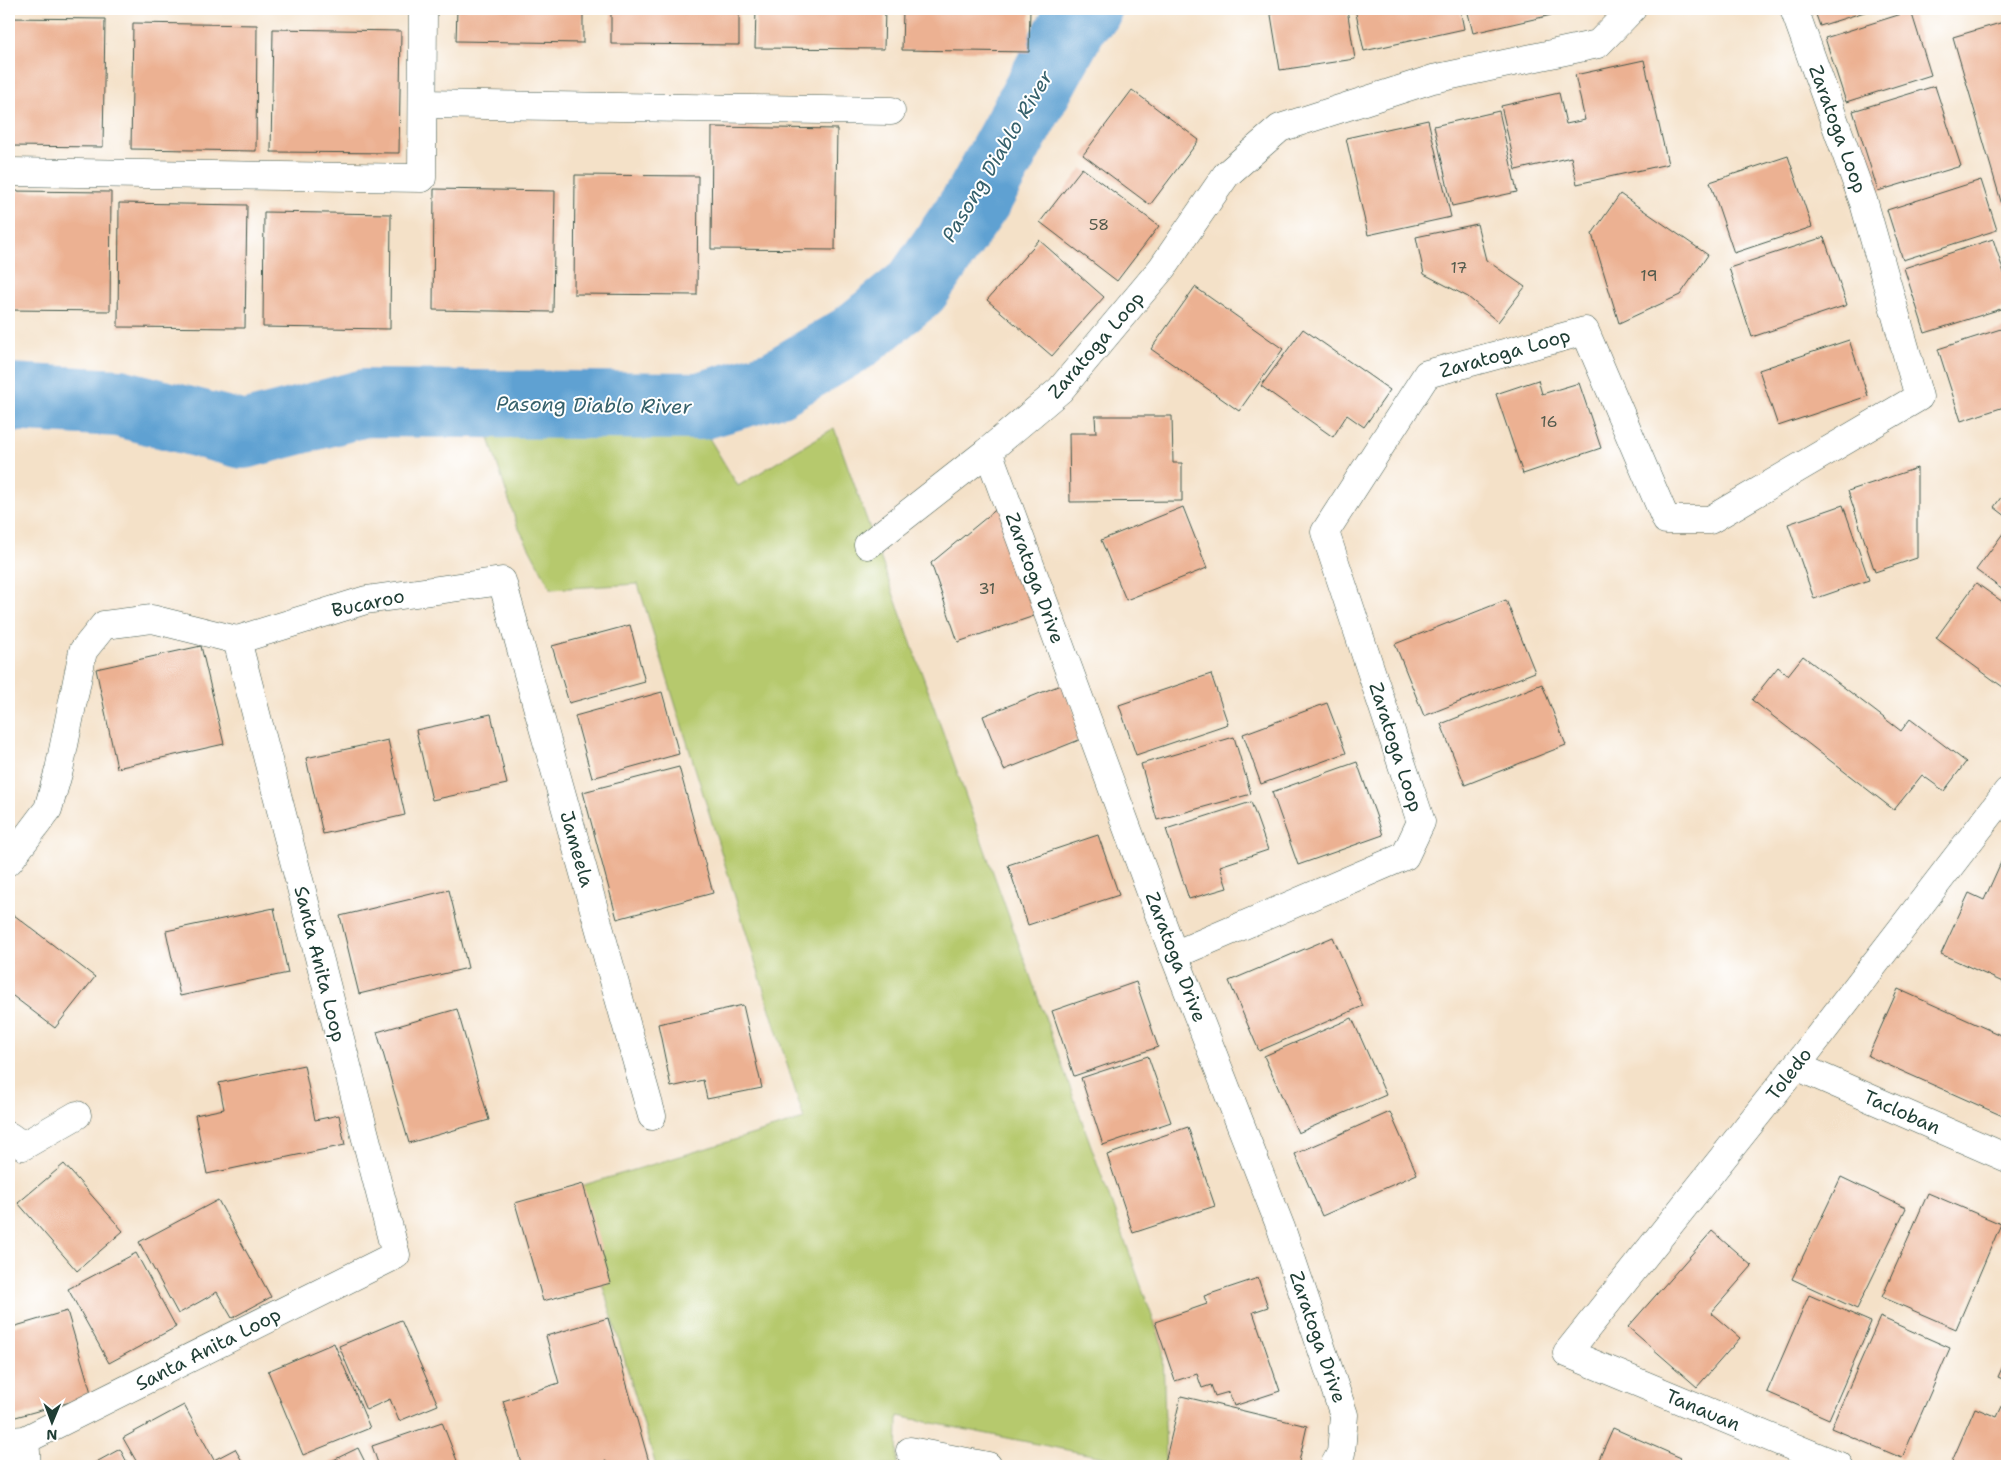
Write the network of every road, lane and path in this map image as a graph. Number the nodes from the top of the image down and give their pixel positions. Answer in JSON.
{"nodes":[{"id":1,"x":423,"y":9,"type":"edge"},
{"id":2,"x":1632,"y":9,"type":"edge"},
{"id":3,"x":1794,"y":9,"type":"edge"},
{"id":4,"x":423,"y":104,"type":"junction"},
{"id":5,"x":890,"y":111,"type":"dead end"},
{"id":6,"x":9,"y":172,"type":"edge"},
{"id":7,"x":988,"y":451,"type":"junction"},
{"id":8,"x":868,"y":545,"type":"dead end"},
{"id":9,"x":502,"y":582,"type":"joint"},
{"id":10,"x":237,"y":640,"type":"junction"},
{"id":11,"x":2007,"y":792,"type":"edge"},
{"id":12,"x":9,"y":861,"type":"edge"},
{"id":13,"x":1174,"y":955,"type":"junction"},
{"id":14,"x":1796,"y":1066,"type":"junction"},
{"id":15,"x":77,"y":1115,"type":"dead end"},
{"id":16,"x":652,"y":1116,"type":"dead end"},
{"id":17,"x":9,"y":1136,"type":"edge"},
{"id":18,"x":2007,"y":1158,"type":"edge"},
{"id":19,"x":1567,"y":1354,"type":"joint"},
{"id":20,"x":20,"y":1449,"type":"edge"},
{"id":21,"x":910,"y":1451,"type":"dead end"},
{"id":22,"x":988,"y":1466,"type":"edge"},
{"id":23,"x":1334,"y":1466,"type":"edge"},
{"id":24,"x":1839,"y":1466,"type":"edge"}],
"edges":[{"from":1,"to":4,"type":"street"},
{"from":2,"to":7,"type":"street","name":"Zaratoga Loop"},
{"from":3,"to":13,"type":"street","name":"Zaratoga Loop"},
{"from":4,"to":5,"type":"street"},
{"from":4,"to":6,"type":"street"},
{"from":7,"to":8,"type":"street","name":"Zaratoga Loop"},
{"from":7,"to":13,"type":"street","name":"Zaratoga Drive"},
{"from":9,"to":10,"type":"street","name":"Bucaroo"},
{"from":9,"to":16,"type":"street","name":"Jameela"},
{"from":10,"to":12,"type":"street"},
{"from":10,"to":20,"type":"street","name":"Santa Anita Loop"},
{"from":11,"to":14,"type":"street","name":"Toledo"},
{"from":13,"to":23,"type":"street","name":"Zaratoga Drive"},
{"from":14,"to":18,"type":"street","name":"Tacloban"},
{"from":14,"to":19,"type":"street","name":"Toledo"},
{"from":15,"to":17,"type":"street"},
{"from":19,"to":24,"type":"street","name":"Tanauan"},
{"from":21,"to":22,"type":"street"}]}
